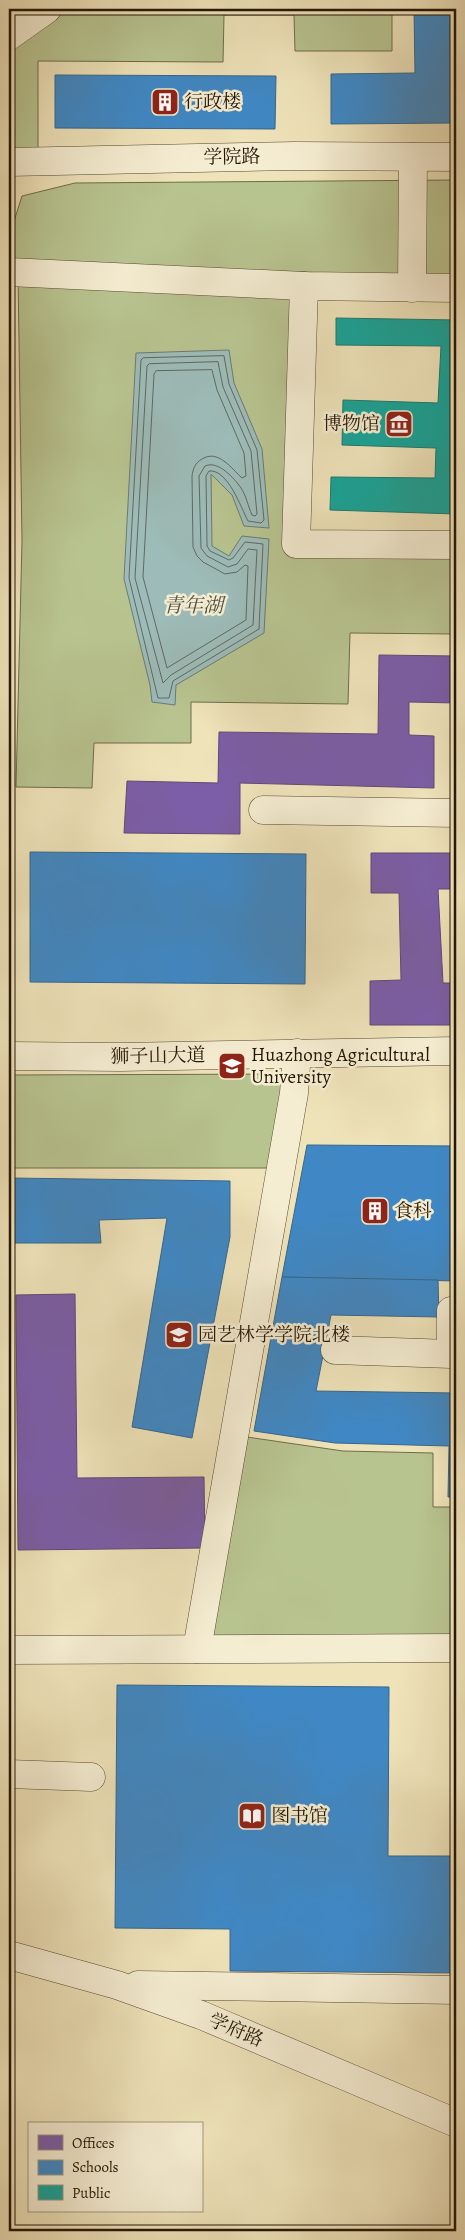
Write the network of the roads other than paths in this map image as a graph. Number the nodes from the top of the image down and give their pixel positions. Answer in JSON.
{"nodes":[{"id":1,"x":47,"y":9,"type":"edge"},
{"id":2,"x":9,"y":36,"type":"edge"},
{"id":3,"x":413,"y":157,"type":"junction"},
{"id":4,"x":456,"y":157,"type":"edge"},
{"id":5,"x":9,"y":162,"type":"edge"},
{"id":6,"x":9,"y":272,"type":"edge"},
{"id":7,"x":304,"y":286,"type":"junction"},
{"id":8,"x":412,"y":288,"type":"junction"},
{"id":9,"x":456,"y":288,"type":"edge"},
{"id":10,"x":456,"y":545,"type":"edge"},
{"id":11,"x":263,"y":810,"type":"dead end"},
{"id":12,"x":456,"y":813,"type":"edge"},
{"id":13,"x":456,"y":1051,"type":"edge"},
{"id":14,"x":297,"y":1053,"type":"junction"},
{"id":15,"x":9,"y":1056,"type":"edge"},
{"id":16,"x":456,"y":1312,"type":"edge"},
{"id":17,"x":335,"y":1350,"type":"dead end"},
{"id":18,"x":197,"y":1648,"type":"junction"},
{"id":19,"x":456,"y":1648,"type":"edge"},
{"id":20,"x":9,"y":1650,"type":"edge"},
{"id":21,"x":9,"y":1774,"type":"edge"},
{"id":22,"x":91,"y":1777,"type":"dead end"},
{"id":23,"x":9,"y":1955,"type":"edge"},
{"id":24,"x":117,"y":1985,"type":"junction"},
{"id":25,"x":456,"y":1990,"type":"edge"},
{"id":26,"x":456,"y":2123,"type":"edge"}],
"edges":[{"from":1,"to":2,"type":"street"},
{"from":3,"to":4,"type":"street","name":"学院路"},
{"from":3,"to":5,"type":"street","name":"学院路"},
{"from":3,"to":8,"type":"street"},
{"from":6,"to":7,"type":"street"},
{"from":7,"to":8,"type":"street"},
{"from":7,"to":10,"type":"street"},
{"from":8,"to":9,"type":"street"},
{"from":11,"to":12,"type":"street"},
{"from":13,"to":14,"type":"street","name":"狮子山大道"},
{"from":14,"to":15,"type":"street","name":"狮子山大道"},
{"from":14,"to":18,"type":"street"},
{"from":16,"to":17,"type":"street"},
{"from":18,"to":19,"type":"street"},
{"from":18,"to":20,"type":"street"},
{"from":21,"to":22,"type":"street"},
{"from":23,"to":24,"type":"street","name":"学府路"},
{"from":24,"to":25,"type":"street"},
{"from":24,"to":26,"type":"street","name":"学府路"}]}
